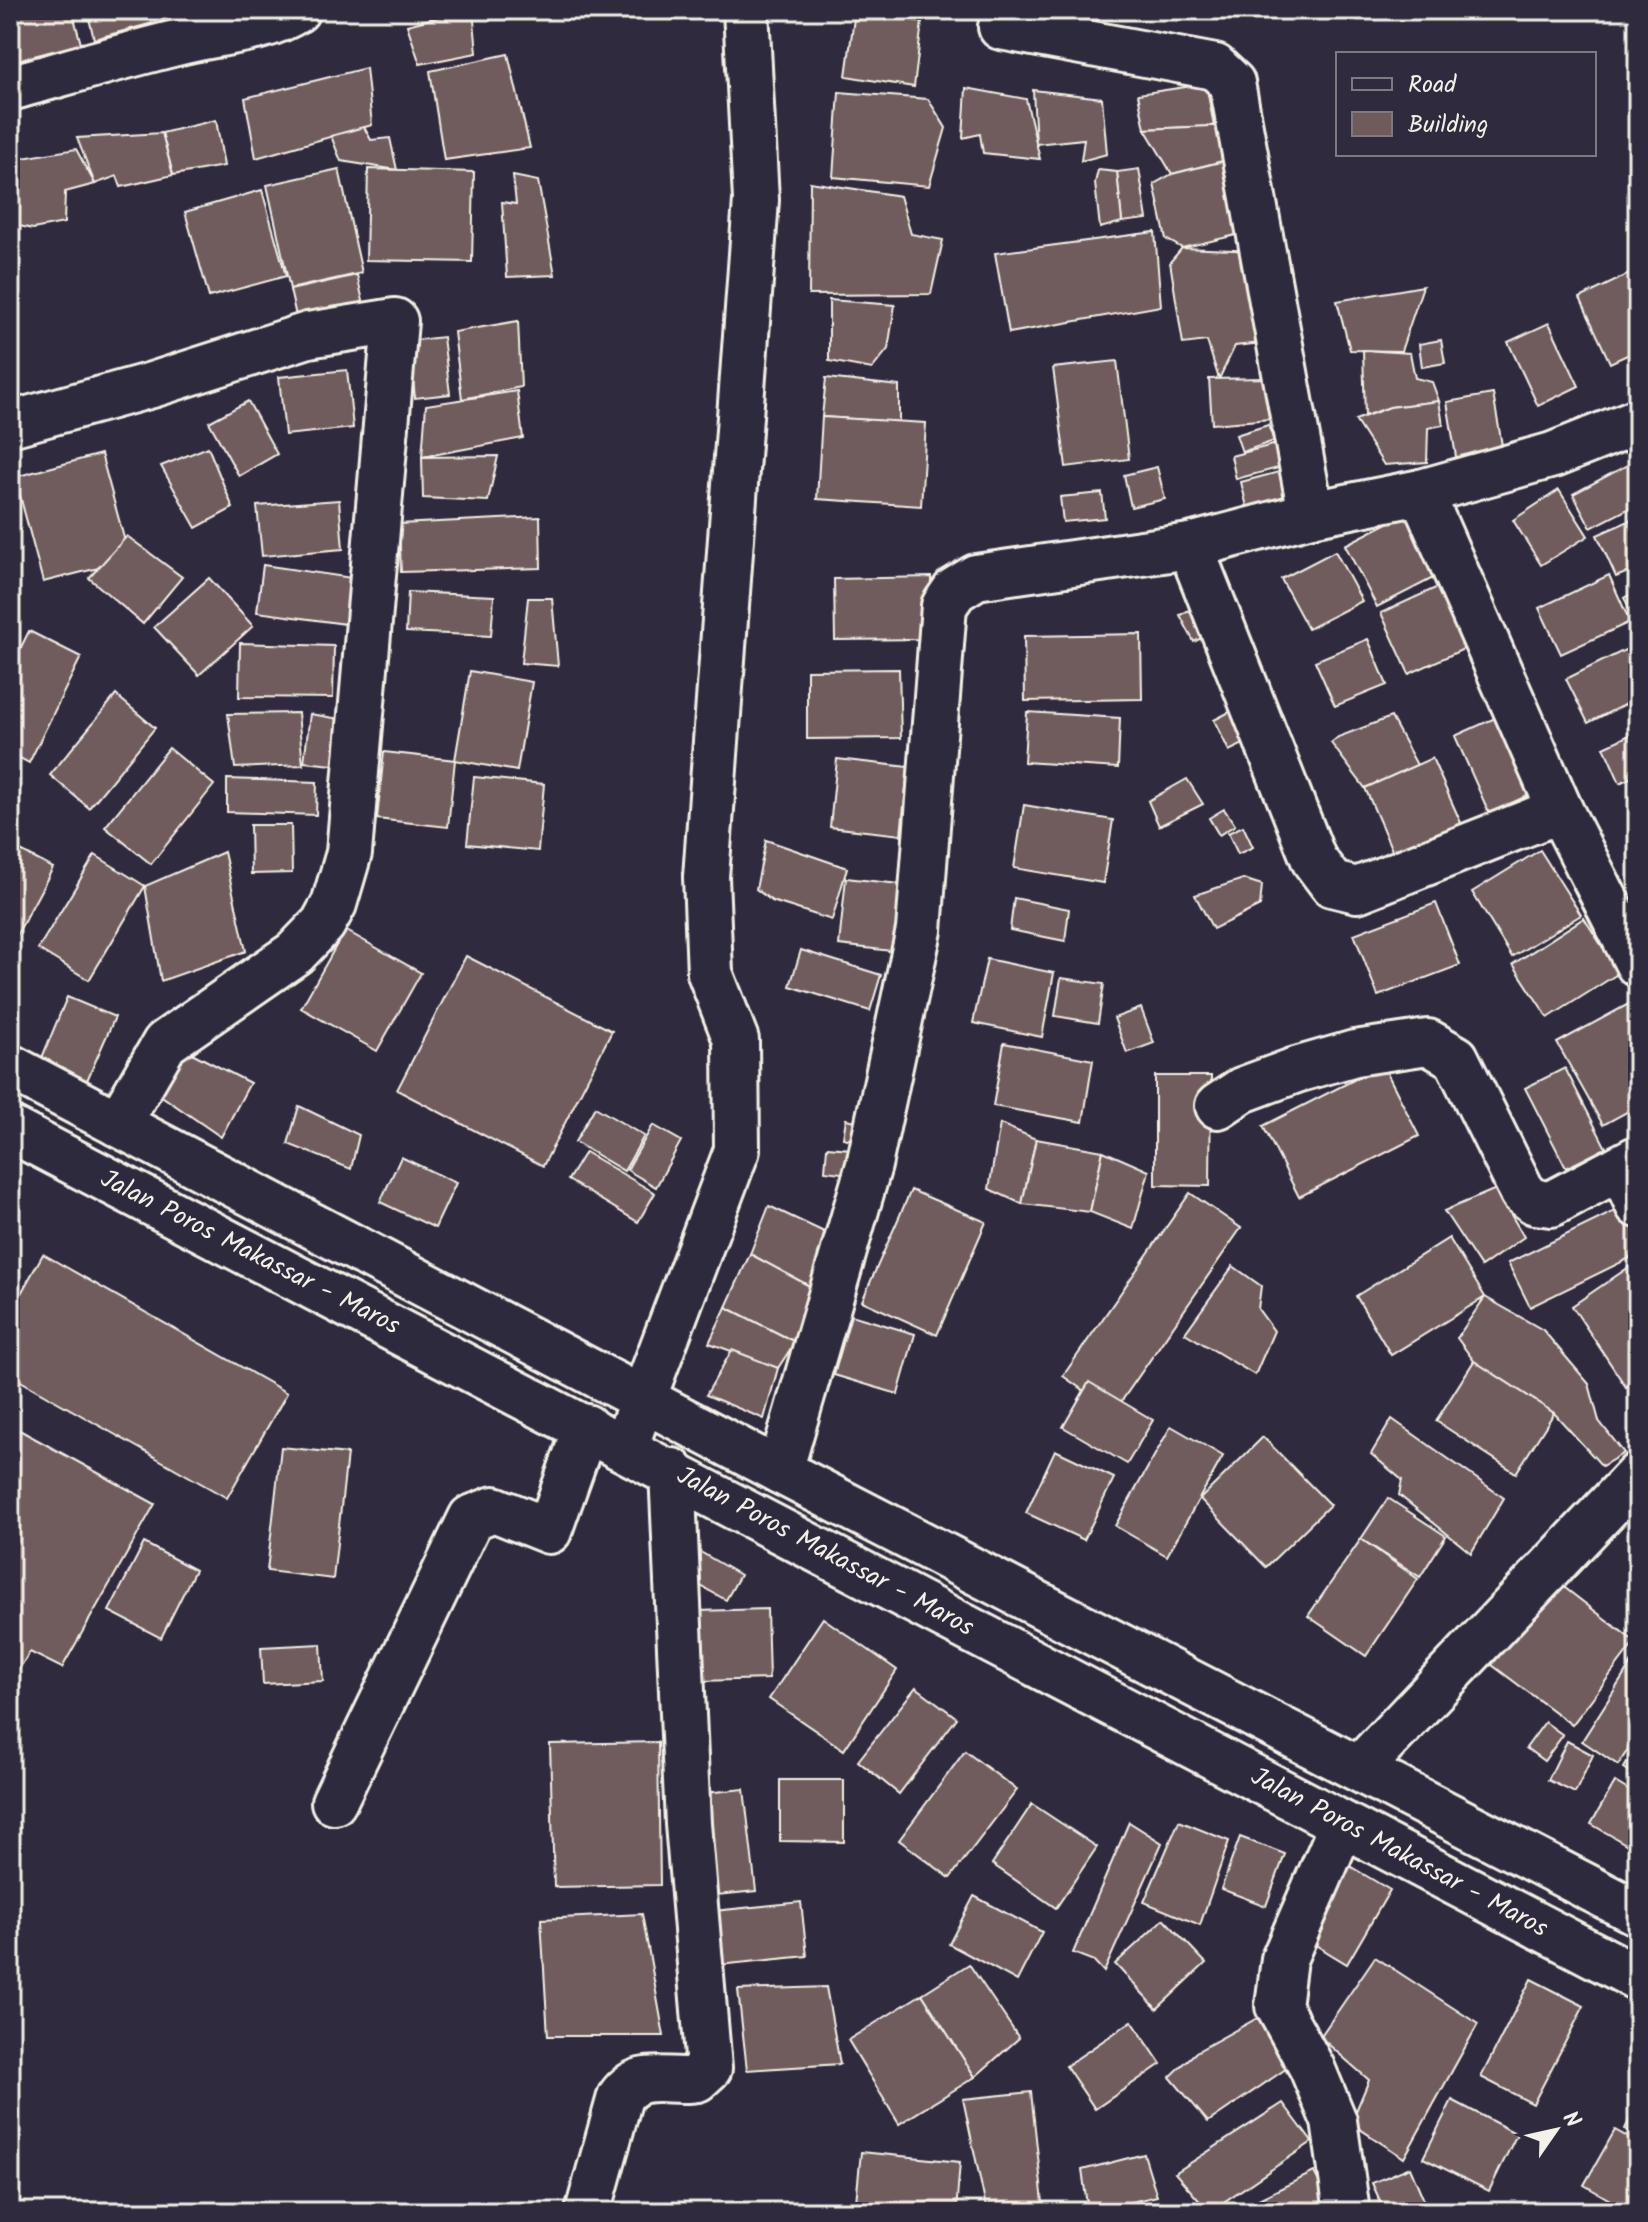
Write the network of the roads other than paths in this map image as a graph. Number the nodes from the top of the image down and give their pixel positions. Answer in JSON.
{"nodes":[{"id":1,"x":297,"y":10,"type":"edge"},
{"id":2,"x":746,"y":10,"type":"edge"},
{"id":3,"x":1001,"y":27,"type":"dead end"},
{"id":4,"x":10,"y":88,"type":"edge"},
{"id":5,"x":1638,"y":421,"type":"edge"},
{"id":6,"x":10,"y":424,"type":"edge"},
{"id":7,"x":1421,"y":492,"type":"junction"},
{"id":8,"x":1311,"y":514,"type":"junction"},
{"id":9,"x":1190,"y":546,"type":"junction"},
{"id":10,"x":1560,"y":810,"type":"junction"},
{"id":11,"x":1638,"y":964,"type":"edge"},
{"id":12,"x":10,"y":1067,"type":"edge"},
{"id":13,"x":1218,"y":1106,"type":"dead end"},
{"id":14,"x":118,"y":1124,"type":"junction"},
{"id":15,"x":10,"y":1129,"type":"edge"},
{"id":16,"x":1632,"y":1177,"type":"edge"},
{"id":17,"x":645,"y":1398,"type":"junction"},
{"id":18,"x":586,"y":1427,"type":"junction"},
{"id":19,"x":625,"y":1447,"type":"junction"},
{"id":20,"x":672,"y":1471,"type":"junction"},
{"id":21,"x":780,"y":1471,"type":"junction"},
{"id":22,"x":1638,"y":1475,"type":"edge"},
{"id":23,"x":1361,"y":1767,"type":"junction"},
{"id":24,"x":334,"y":1802,"type":"dead end"},
{"id":25,"x":1342,"y":1825,"type":"junction"},
{"id":26,"x":1638,"y":1913,"type":"edge"},
{"id":27,"x":1638,"y":1978,"type":"edge"},
{"id":28,"x":588,"y":2212,"type":"edge"},
{"id":29,"x":1347,"y":2212,"type":"edge"}],
"edges":[{"from":1,"to":4,"type":"main road"},
{"from":2,"to":17,"type":"main road"},
{"from":3,"to":8,"type":"main road"},
{"from":5,"to":7,"type":"main road"},
{"from":6,"to":14,"type":"main road"},
{"from":7,"to":8,"type":"main road"},
{"from":7,"to":10,"type":"main road"},
{"from":8,"to":9,"type":"main road"},
{"from":9,"to":10,"type":"main road"},
{"from":9,"to":21,"type":"main road"},
{"from":10,"to":11,"type":"main road"},
{"from":12,"to":14,"type":"main road","name":"Jalan Poros Makassar - Maros"},
{"from":13,"to":16,"type":"main road"},
{"from":14,"to":17,"type":"main road","name":"Jalan Poros Makassar - Maros"},
{"from":15,"to":18,"type":"main road","name":"Jalan Poros Makassar - Maros"},
{"from":17,"to":19,"type":"main road"},
{"from":17,"to":21,"type":"main road","name":"Jalan Poros Makassar - Maros"},
{"from":18,"to":19,"type":"main road","name":"Jalan Poros Makassar - Maros"},
{"from":18,"to":24,"type":"main road"},
{"from":19,"to":20,"type":"main road","name":"Jalan Poros Makassar - Maros"},
{"from":20,"to":25,"type":"main road","name":"Jalan Poros Makassar - Maros"},
{"from":20,"to":28,"type":"main road"},
{"from":21,"to":23,"type":"main road","name":"Jalan Poros Makassar - Maros"},
{"from":22,"to":23,"type":"main road"},
{"from":23,"to":26,"type":"main road","name":"Jalan Poros Makassar - Maros"},
{"from":25,"to":27,"type":"main road","name":"Jalan Poros Makassar - Maros"},
{"from":25,"to":29,"type":"main road"}]}
